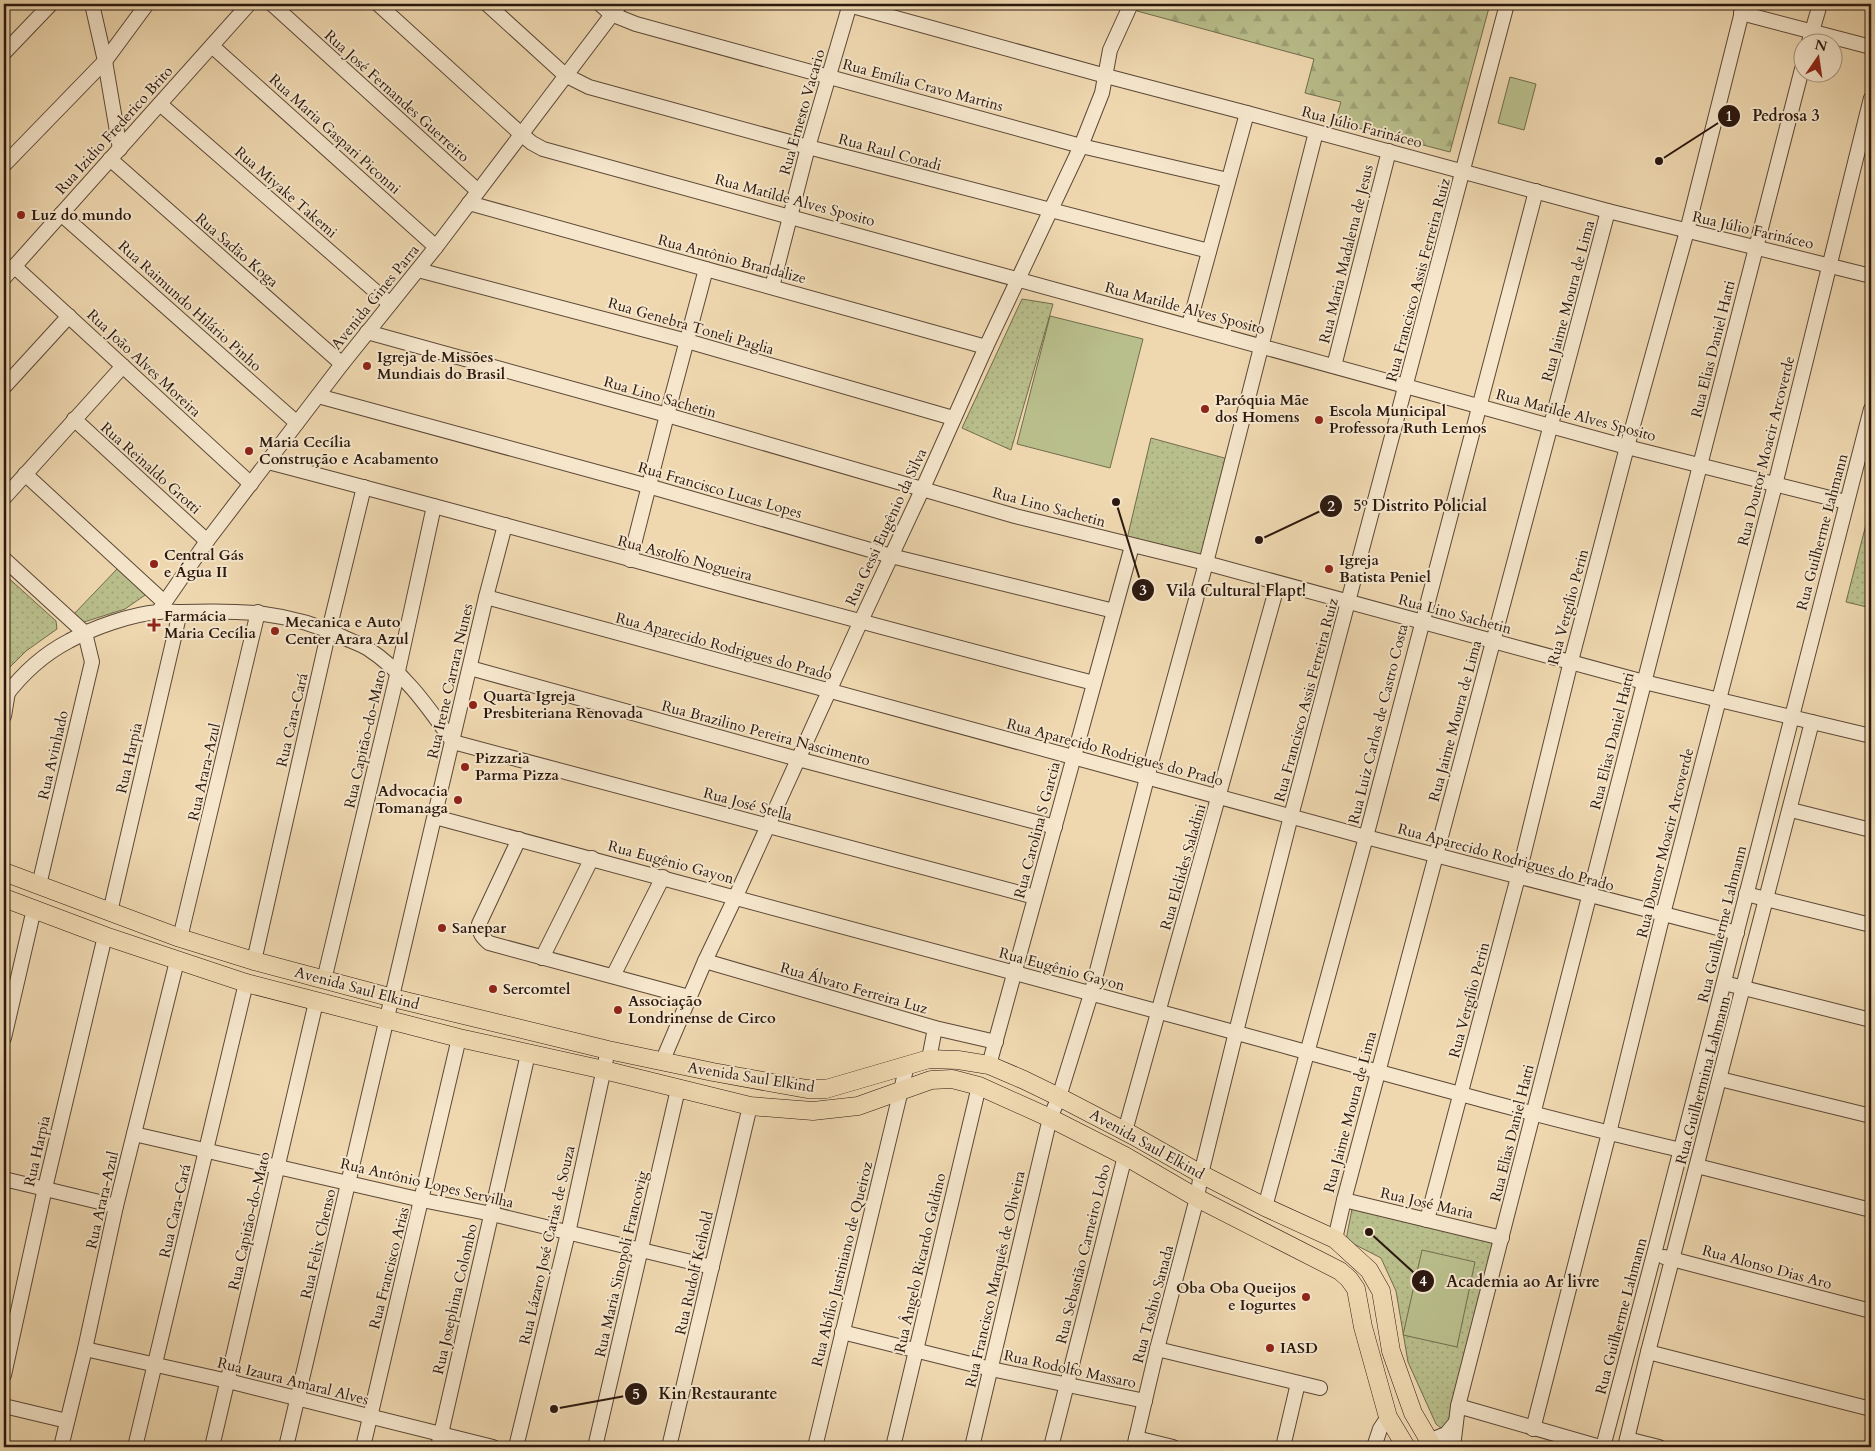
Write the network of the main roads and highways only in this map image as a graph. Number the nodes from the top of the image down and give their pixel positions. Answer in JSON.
{"nodes":[{"id":1,"x":4,"y":872,"type":"edge"},
{"id":2,"x":4,"y":898,"type":"edge"},
{"id":3,"x":1384,"y":1315,"type":"junction"},
{"id":4,"x":1362,"y":1320,"type":"junction"},
{"id":5,"x":1431,"y":1444,"type":"edge"},
{"id":6,"x":1406,"y":1447,"type":"edge"}],
"edges":[{"from":1,"to":3,"type":"main road","name":"Avenida Saul Elkind"},
{"from":2,"to":4,"type":"main road","name":"Avenida Saul Elkind"},
{"from":3,"to":4,"type":"main road"},
{"from":3,"to":5,"type":"main road","name":"Avenida Saul Elkind"},
{"from":4,"to":6,"type":"main road","name":"Avenida Saul Elkind"}]}
